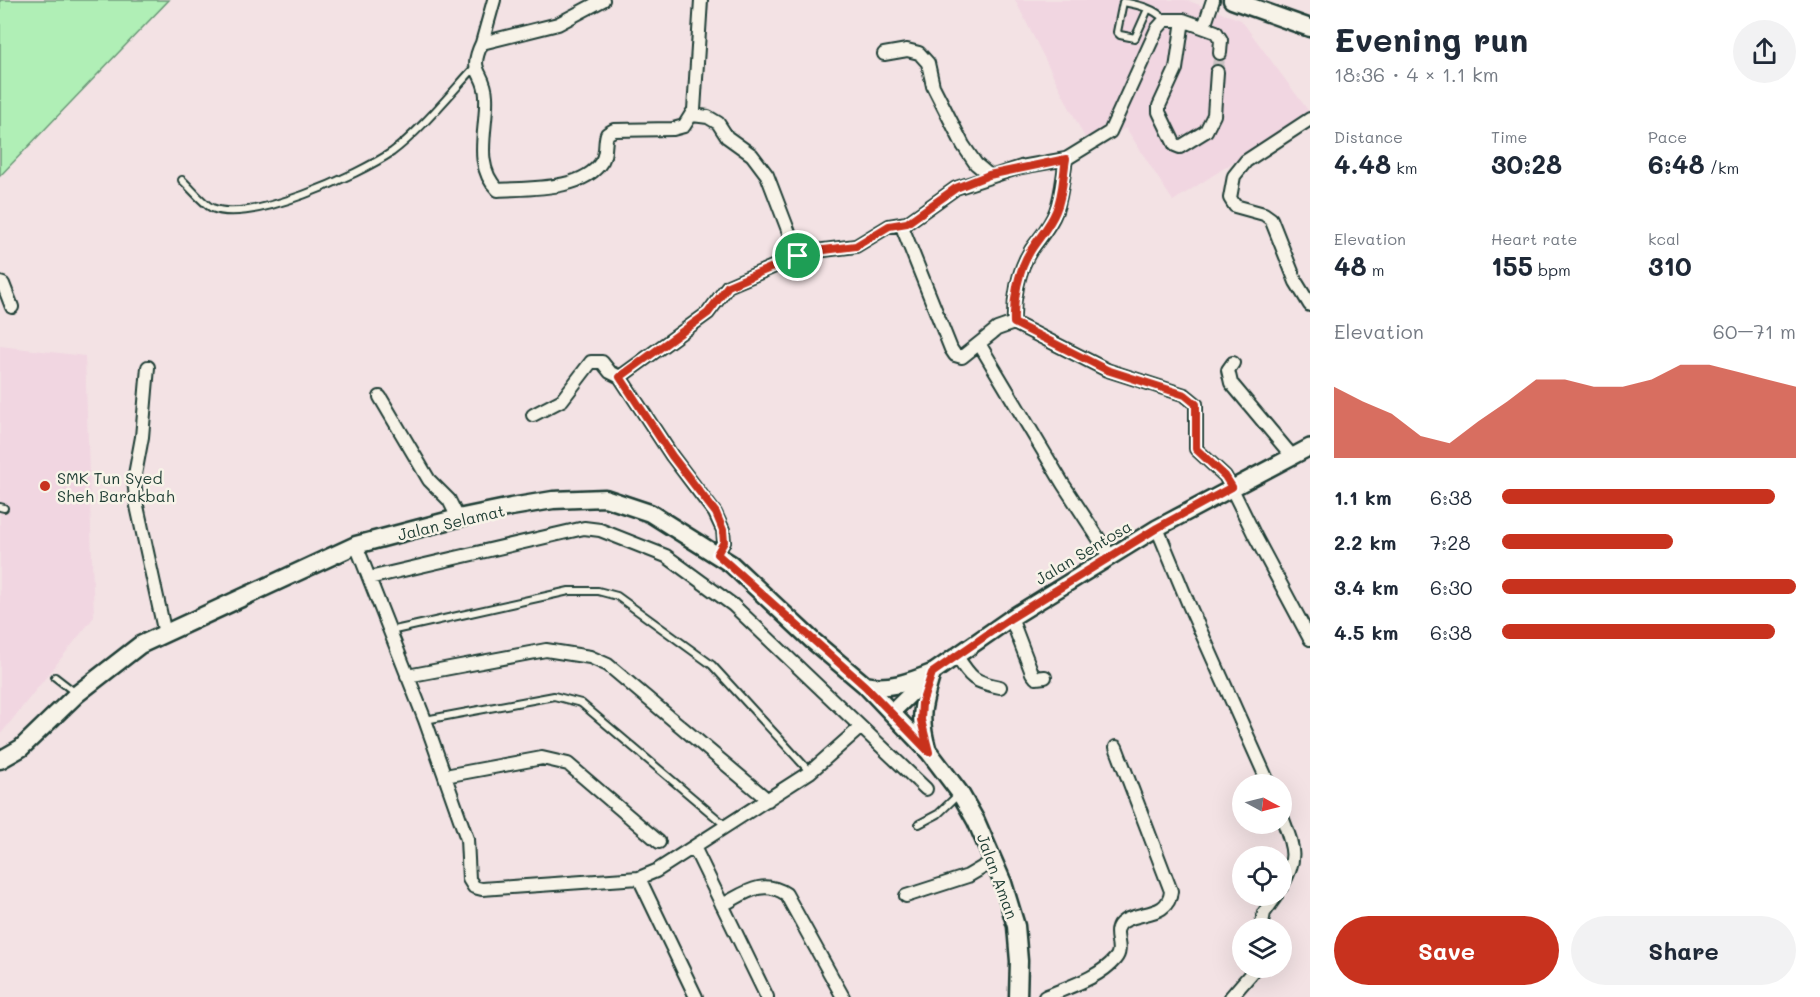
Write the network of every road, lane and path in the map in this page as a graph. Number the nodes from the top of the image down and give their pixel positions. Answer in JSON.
{"nodes":[{"id":1,"x":494,"y":0,"type":"edge"},
{"id":2,"x":603,"y":0,"type":"edge"},
{"id":3,"x":701,"y":0,"type":"edge"},
{"id":4,"x":1213,"y":0,"type":"edge"},
{"id":5,"x":1232,"y":0,"type":"edge"},
{"id":6,"x":1148,"y":9,"type":"junction"},
{"id":7,"x":1165,"y":20,"type":"junction"},
{"id":8,"x":1183,"y":20,"type":"junction"},
{"id":9,"x":1204,"y":27,"type":"junction"},
{"id":10,"x":1310,"y":28,"type":"edge"},
{"id":11,"x":482,"y":43,"type":"junction"},
{"id":12,"x":1220,"y":53,"type":"tunnel mouth"},
{"id":13,"x":884,"y":54,"type":"dead end"},
{"id":14,"x":475,"y":68,"type":"junction"},
{"id":15,"x":1217,"y":72,"type":"tunnel mouth"},
{"id":16,"x":693,"y":115,"type":"junction"},
{"id":17,"x":1310,"y":118,"type":"edge"},
{"id":18,"x":1066,"y":159,"type":"junction"},
{"id":19,"x":989,"y":175,"type":"junction"},
{"id":20,"x":182,"y":180,"type":"dead end"},
{"id":21,"x":901,"y":224,"type":"junction"},
{"id":22,"x":798,"y":256,"type":"junction"},
{"id":23,"x":0,"y":283,"type":"edge"},
{"id":24,"x":1310,"y":305,"type":"edge"},
{"id":25,"x":12,"y":307,"type":"dead end"},
{"id":26,"x":1014,"y":323,"type":"junction"},
{"id":27,"x":980,"y":345,"type":"junction"},
{"id":28,"x":1233,"y":363,"type":"dead end"},
{"id":29,"x":148,"y":367,"type":"dead end"},
{"id":30,"x":620,"y":377,"type":"junction"},
{"id":31,"x":380,"y":397,"type":"dead end"},
{"id":32,"x":533,"y":415,"type":"dead end"},
{"id":33,"x":1310,"y":447,"type":"edge"},
{"id":34,"x":1292,"y":456,"type":"junction"},
{"id":35,"x":1232,"y":487,"type":"junction"},
{"id":36,"x":458,"y":518,"type":"junction"},
{"id":37,"x":1157,"y":528,"type":"junction"},
{"id":38,"x":356,"y":545,"type":"junction"},
{"id":39,"x":717,"y":554,"type":"junction"},
{"id":40,"x":1110,"y":556,"type":"junction"},
{"id":41,"x":369,"y":578,"type":"junction"},
{"id":42,"x":1011,"y":618,"type":"junction"},
{"id":43,"x":390,"y":632,"type":"junction"},
{"id":44,"x":165,"y":634,"type":"junction"},
{"id":45,"x":1310,"y":639,"type":"edge"},
{"id":46,"x":956,"y":655,"type":"junction"},
{"id":47,"x":932,"y":673,"type":"junction"},
{"id":48,"x":407,"y":676,"type":"junction"},
{"id":49,"x":55,"y":677,"type":"dead end"},
{"id":50,"x":1045,"y":677,"type":"dead end"},
{"id":51,"x":865,"y":686,"type":"junction"},
{"id":52,"x":1000,"y":687,"type":"dead end"},
{"id":53,"x":77,"y":694,"type":"junction"},
{"id":54,"x":892,"y":712,"type":"junction"},
{"id":55,"x":425,"y":720,"type":"junction"},
{"id":56,"x":861,"y":727,"type":"junction"},
{"id":57,"x":1116,"y":747,"type":"dead end"},
{"id":58,"x":929,"y":752,"type":"junction"},
{"id":59,"x":0,"y":760,"type":"edge"},
{"id":60,"x":810,"y":772,"type":"junction"},
{"id":61,"x":1265,"y":774,"type":"edge"},
{"id":62,"x":445,"y":776,"type":"junction"},
{"id":63,"x":926,"y":789,"type":"dead end"},
{"id":64,"x":960,"y":793,"type":"junction"},
{"id":65,"x":768,"y":800,"type":"junction"},
{"id":66,"x":919,"y":825,"type":"dead end"},
{"id":67,"x":726,"y":827,"type":"junction"},
{"id":68,"x":1288,"y":834,"type":"edge"},
{"id":69,"x":659,"y":842,"type":"dead end"},
{"id":70,"x":694,"y":848,"type":"junction"},
{"id":71,"x":995,"y":860,"type":"junction"},
{"id":72,"x":1292,"y":865,"type":"edge"},
{"id":73,"x":639,"y":878,"type":"junction"},
{"id":74,"x":906,"y":896,"type":"dead end"},
{"id":75,"x":722,"y":905,"type":"junction"},
{"id":76,"x":1247,"y":978,"type":"edge"},
{"id":77,"x":696,"y":997,"type":"edge"},
{"id":78,"x":767,"y":997,"type":"edge"},
{"id":79,"x":843,"y":997,"type":"edge"},
{"id":80,"x":1018,"y":997,"type":"edge"},
{"id":81,"x":1046,"y":997,"type":"edge"},
{"id":82,"x":1231,"y":997,"type":"edge"}],
"edges":[{"from":1,"to":11,"type":"street"},
{"from":2,"to":11,"type":"street"},
{"from":3,"to":16,"type":"street"},
{"from":4,"to":9,"type":"street"},
{"from":5,"to":10,"type":"main road"},
{"from":6,"to":6,"type":"lane"},
{"from":6,"to":7,"type":"lane"},
{"from":7,"to":8,"type":"street"},
{"from":7,"to":18,"type":"street"},
{"from":8,"to":9,"type":"street"},
{"from":8,"to":15,"type":"street"},
{"from":9,"to":12,"type":"street"},
{"from":11,"to":14,"type":"street"},
{"from":13,"to":19,"type":"street"},
{"from":14,"to":16,"type":"street"},
{"from":14,"to":20,"type":"lane"},
{"from":16,"to":22,"type":"street"},
{"from":17,"to":24,"type":"street"},
{"from":18,"to":19,"type":"street"},
{"from":18,"to":26,"type":"street"},
{"from":19,"to":21,"type":"street"},
{"from":21,"to":22,"type":"street"},
{"from":21,"to":27,"type":"street"},
{"from":22,"to":30,"type":"street"},
{"from":23,"to":25,"type":"street"},
{"from":26,"to":27,"type":"street"},
{"from":26,"to":35,"type":"street"},
{"from":27,"to":40,"type":"street"},
{"from":28,"to":34,"type":"street"},
{"from":29,"to":44,"type":"street"},
{"from":30,"to":32,"type":"street"},
{"from":30,"to":39,"type":"street"},
{"from":31,"to":36,"type":"street"},
{"from":33,"to":34,"type":"street","name":"Jalan Sentosa"},
{"from":34,"to":35,"type":"street","name":"Jalan Sentosa"},
{"from":35,"to":37,"type":"street","name":"Jalan Sentosa"},
{"from":35,"to":45,"type":"street"},
{"from":36,"to":38,"type":"main road","name":"Jalan Selamat"},
{"from":36,"to":39,"type":"main road","name":"Jalan Selamat"},
{"from":37,"to":40,"type":"street","name":"Jalan Sentosa"},
{"from":37,"to":61,"type":"street"},
{"from":38,"to":41,"type":"street"},
{"from":38,"to":44,"type":"main road","name":"Jalan Selamat"},
{"from":39,"to":51,"type":"main road","name":"Jalan Selamat"},
{"from":40,"to":42,"type":"street","name":"Jalan Sentosa"},
{"from":41,"to":43,"type":"street"},
{"from":41,"to":56,"type":"street"},
{"from":42,"to":46,"type":"street","name":"Jalan Sentosa"},
{"from":42,"to":50,"type":"street"},
{"from":43,"to":48,"type":"street"},
{"from":43,"to":60,"type":"lane"},
{"from":44,"to":53,"type":"main road","name":"Jalan Selamat"},
{"from":46,"to":47,"type":"street","name":"Jalan Sentosa"},
{"from":46,"to":52,"type":"street"},
{"from":47,"to":51,"type":"main road"},
{"from":47,"to":54,"type":"street","name":"Jalan Sentosa"},
{"from":47,"to":58,"type":"main road"},
{"from":48,"to":55,"type":"street"},
{"from":48,"to":65,"type":"street"},
{"from":49,"to":53,"type":"lane"},
{"from":51,"to":54,"type":"main road","name":"Jalan Selamat"},
{"from":53,"to":59,"type":"main road","name":"Jalan Selamat"},
{"from":54,"to":58,"type":"main road","name":"Jalan Aman"},
{"from":55,"to":62,"type":"street"},
{"from":55,"to":67,"type":"lane"},
{"from":56,"to":60,"type":"street"},
{"from":56,"to":63,"type":"street"},
{"from":57,"to":81,"type":"street"},
{"from":58,"to":64,"type":"main road","name":"Jalan Aman"},
{"from":60,"to":65,"type":"street"},
{"from":62,"to":69,"type":"street"},
{"from":62,"to":73,"type":"street"},
{"from":64,"to":66,"type":"lane"},
{"from":64,"to":71,"type":"main road","name":"Jalan Aman"},
{"from":65,"to":67,"type":"street"},
{"from":67,"to":70,"type":"street"},
{"from":68,"to":72,"type":"street"},
{"from":70,"to":73,"type":"street"},
{"from":70,"to":75,"type":"street"},
{"from":71,"to":74,"type":"street"},
{"from":71,"to":80,"type":"main road","name":"Jalan Aman"},
{"from":73,"to":77,"type":"street"},
{"from":75,"to":78,"type":"street"},
{"from":75,"to":79,"type":"street"},
{"from":76,"to":82,"type":"street"}]}
